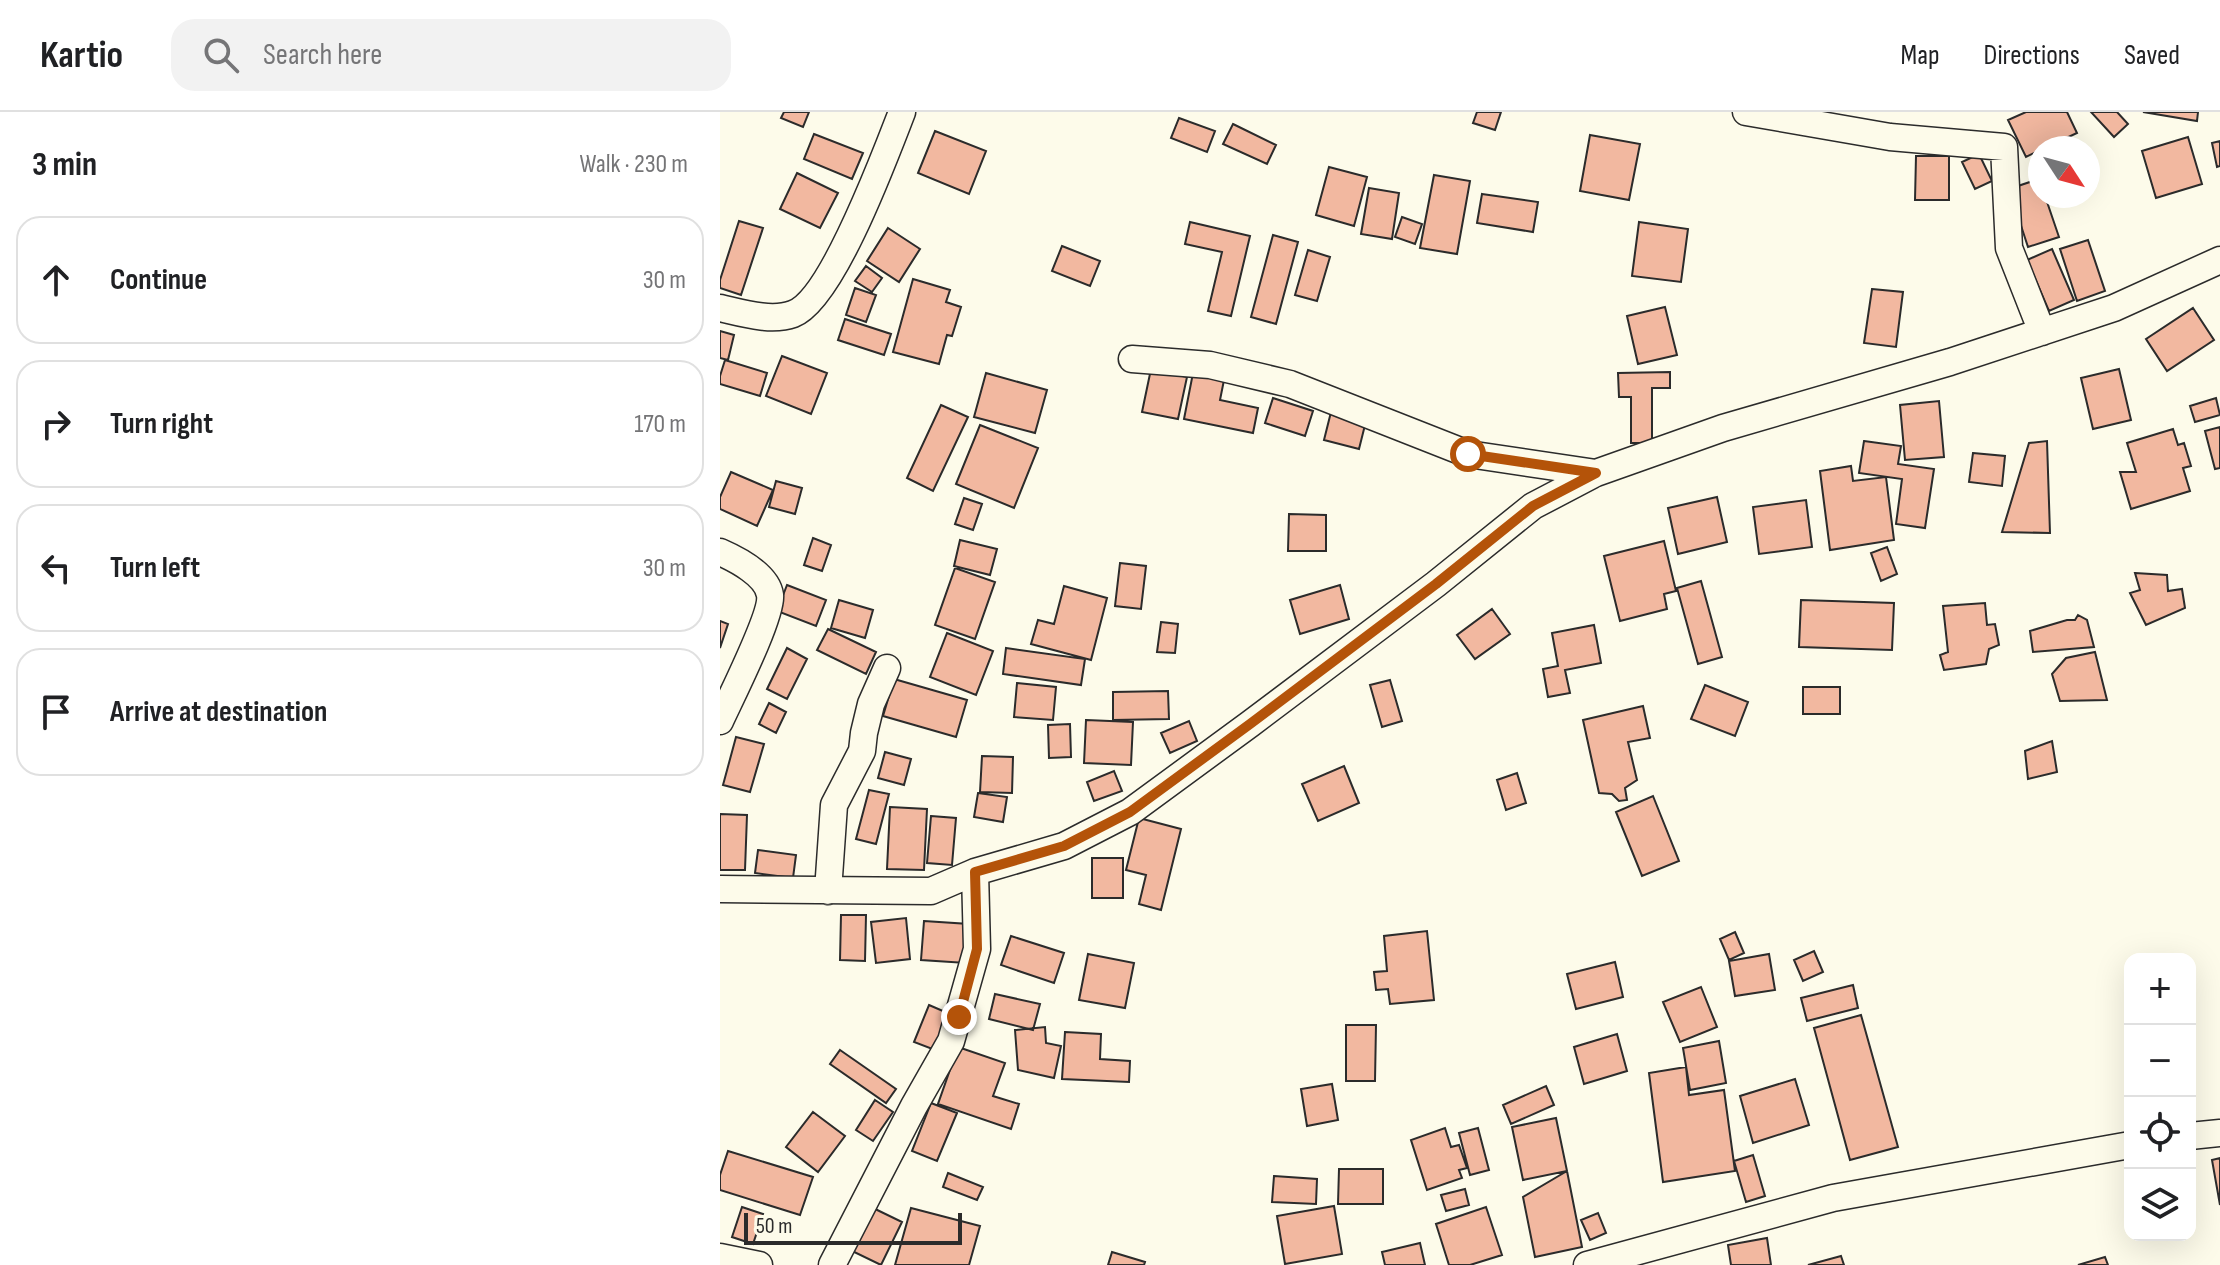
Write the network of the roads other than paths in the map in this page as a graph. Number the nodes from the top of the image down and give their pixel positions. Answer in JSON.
{"nodes":[{"id":1,"x":902,"y":112,"type":"edge"},
{"id":2,"x":1746,"y":112,"type":"edge"},
{"id":3,"x":2220,"y":260,"type":"edge"},
{"id":4,"x":720,"y":308,"type":"edge"},
{"id":5,"x":2042,"y":332,"type":"junction"},
{"id":6,"x":1132,"y":359,"type":"dead end"},
{"id":7,"x":1596,"y":473,"type":"junction"},
{"id":8,"x":720,"y":552,"type":"edge"},
{"id":9,"x":887,"y":668,"type":"dead end"},
{"id":10,"x":720,"y":721,"type":"edge"},
{"id":11,"x":975,"y":872,"type":"junction"},
{"id":12,"x":720,"y":889,"type":"edge"},
{"id":13,"x":828,"y":891,"type":"junction"},
{"id":14,"x":2220,"y":1133,"type":"edge"},
{"id":15,"x":2196,"y":1135,"type":"edge"},
{"id":16,"x":2124,"y":1146,"type":"edge"},
{"id":17,"x":720,"y":1257,"type":"edge"},
{"id":18,"x":759,"y":1265,"type":"edge"},
{"id":19,"x":832,"y":1265,"type":"edge"},
{"id":20,"x":1587,"y":1265,"type":"edge"}],
"edges":[{"from":1,"to":4,"type":"street"},
{"from":2,"to":5,"type":"street"},
{"from":3,"to":5,"type":"street"},
{"from":5,"to":7,"type":"street"},
{"from":6,"to":7,"type":"street"},
{"from":7,"to":11,"type":"street"},
{"from":8,"to":10,"type":"street"},
{"from":9,"to":13,"type":"street"},
{"from":11,"to":13,"type":"street"},
{"from":11,"to":19,"type":"street"},
{"from":12,"to":13,"type":"street"},
{"from":14,"to":15,"type":"street"},
{"from":16,"to":20,"type":"street"},
{"from":17,"to":18,"type":"street"}]}
